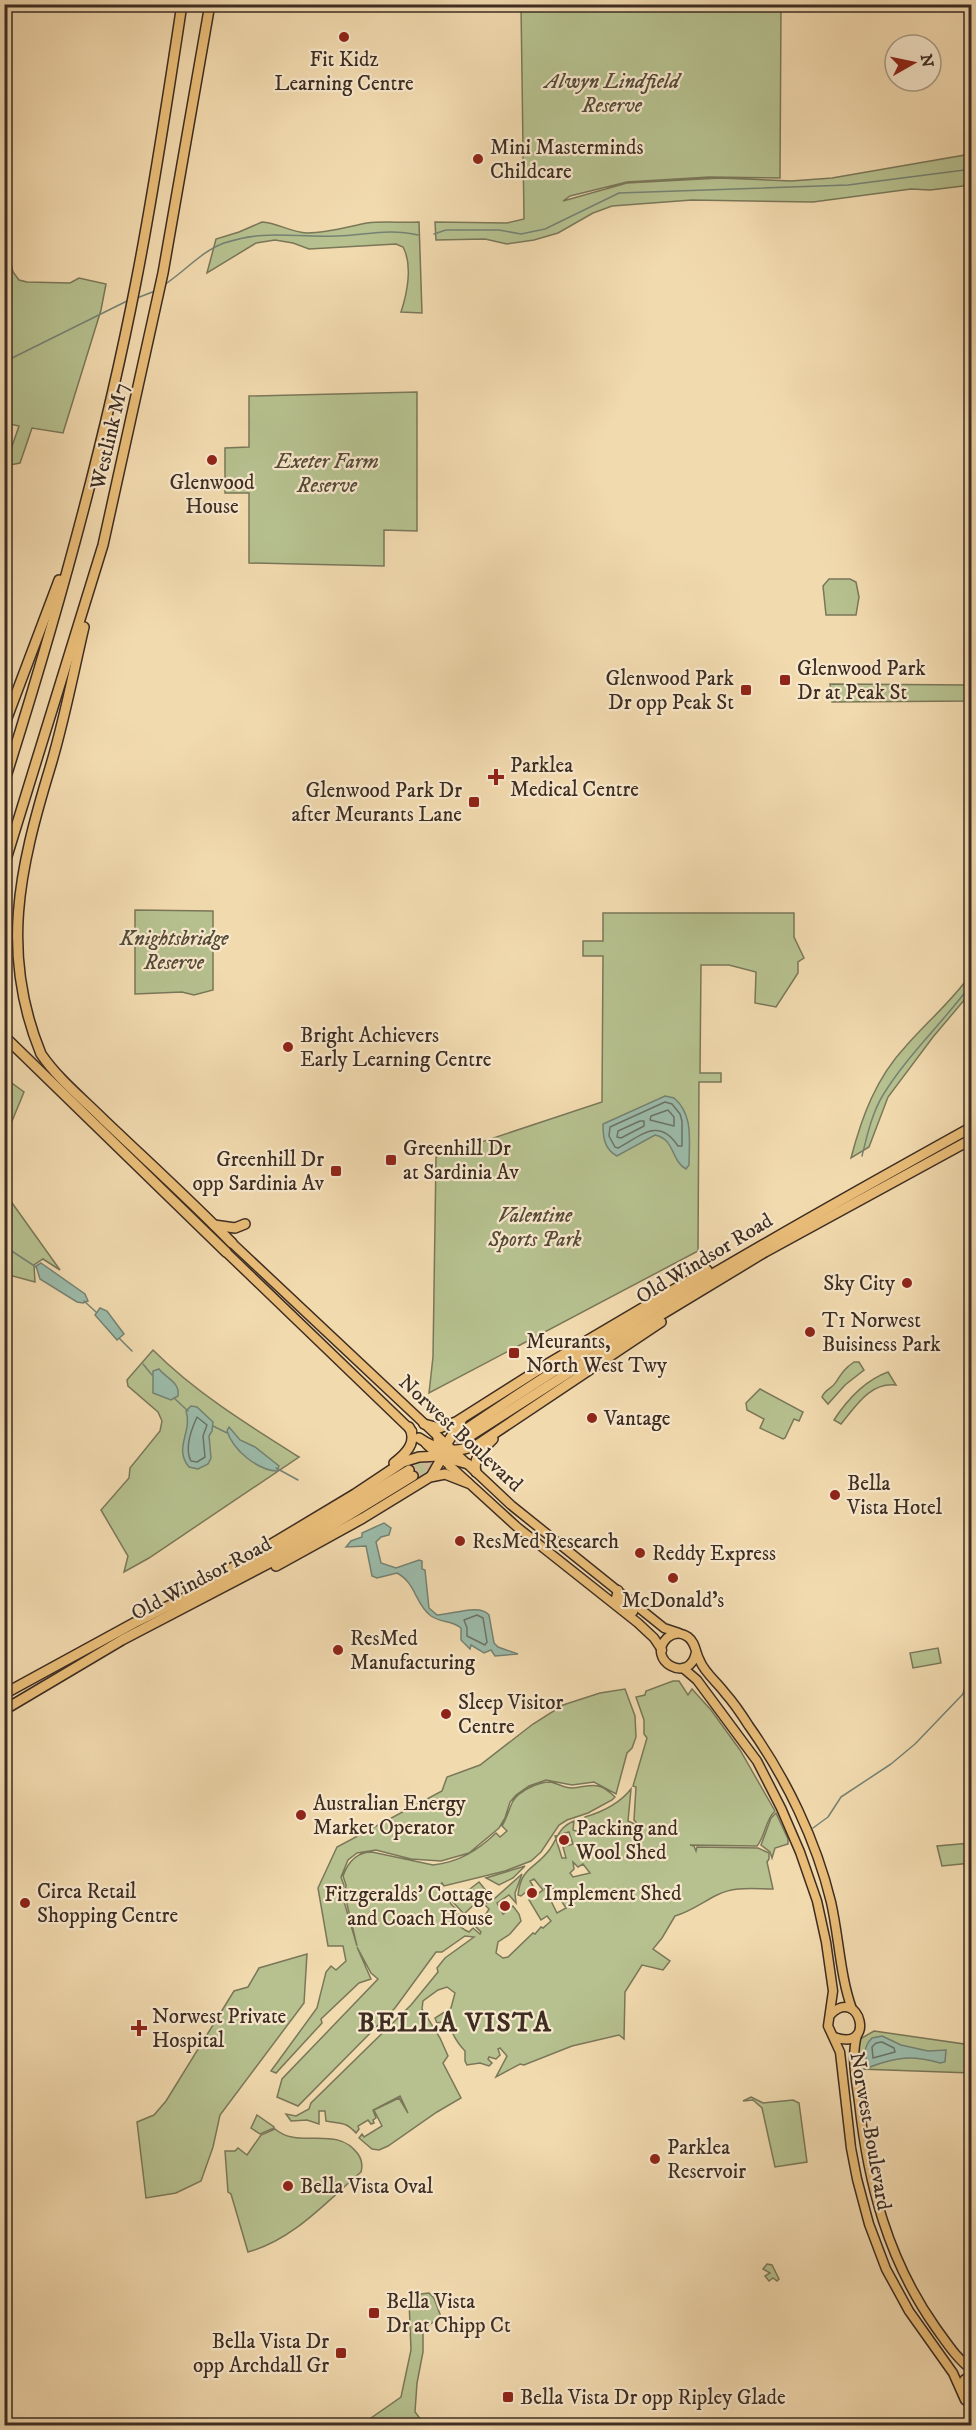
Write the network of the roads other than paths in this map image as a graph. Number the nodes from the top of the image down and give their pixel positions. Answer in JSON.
{"nodes":[{"id":1,"x":182,"y":4,"type":"edge"},
{"id":2,"x":210,"y":4,"type":"edge"},
{"id":3,"x":88,"y":488,"type":"junction"},
{"id":4,"x":103,"y":545,"type":"junction"},
{"id":5,"x":4,"y":726,"type":"edge"},
{"id":6,"x":4,"y":783,"type":"edge"},
{"id":7,"x":4,"y":866,"type":"edge"},
{"id":8,"x":10,"y":894,"type":"dead end"},
{"id":9,"x":16,"y":1005,"type":"dead end"},
{"id":10,"x":4,"y":1036,"type":"edge"},
{"id":11,"x":972,"y":1126,"type":"edge"},
{"id":12,"x":972,"y":1139,"type":"edge"},
{"id":13,"x":245,"y":1224,"type":"dead end"},
{"id":14,"x":214,"y":1225,"type":"junction"},
{"id":15,"x":232,"y":1243,"type":"joint"},
{"id":16,"x":226,"y":1252,"type":"joint"},
{"id":17,"x":743,"y":1260,"type":"junction"},
{"id":18,"x":465,"y":1417,"type":"junction"},
{"id":19,"x":511,"y":1423,"type":"junction"},
{"id":20,"x":424,"y":1424,"type":"junction"},
{"id":21,"x":408,"y":1427,"type":"junction"},
{"id":22,"x":465,"y":1435,"type":"tunnel mouth"},
{"id":23,"x":419,"y":1438,"type":"joint"},
{"id":24,"x":438,"y":1438,"type":"joint"},
{"id":25,"x":445,"y":1454,"type":"junction"},
{"id":26,"x":468,"y":1464,"type":"joint"},
{"id":27,"x":476,"y":1472,"type":"junction"},
{"id":28,"x":430,"y":1477,"type":"junction"},
{"id":29,"x":468,"y":1483,"type":"junction"},
{"id":30,"x":356,"y":1494,"type":"junction"},
{"id":31,"x":618,"y":1590,"type":"junction"},
{"id":32,"x":180,"y":1600,"type":"junction"},
{"id":33,"x":189,"y":1606,"type":"junction"},
{"id":34,"x":638,"y":1623,"type":"junction"},
{"id":35,"x":680,"y":1633,"type":"junction"},
{"id":36,"x":662,"y":1650,"type":"junction"},
{"id":37,"x":696,"y":1652,"type":"junction"},
{"id":38,"x":683,"y":1668,"type":"junction"},
{"id":39,"x":4,"y":1694,"type":"edge"},
{"id":40,"x":4,"y":1710,"type":"edge"},
{"id":41,"x":852,"y":2009,"type":"junction"},
{"id":42,"x":831,"y":2014,"type":"junction"},
{"id":43,"x":857,"y":2035,"type":"junction"},
{"id":44,"x":834,"y":2037,"type":"junction"},
{"id":45,"x":972,"y":2372,"type":"edge"},
{"id":46,"x":961,"y":2387,"type":"junction"},
{"id":47,"x":972,"y":2405,"type":"edge"}],
"edges":[{"from":1,"to":3,"type":"highway","name":"Westlink M7"},
{"from":2,"to":4,"type":"highway","name":"Westlink M7"},
{"from":3,"to":5,"type":"highway"},
{"from":3,"to":6,"type":"highway","name":"Westlink M7"},
{"from":4,"to":7,"type":"highway","name":"Westlink M7"},
{"from":4,"to":8,"type":"highway"},
{"from":9,"to":14,"type":"highway"},
{"from":10,"to":16,"type":"highway"},
{"from":11,"to":17,"type":"highway","name":"Old Windsor Road"},
{"from":12,"to":17,"type":"highway","name":"Old Windsor Road"},
{"from":13,"to":14,"type":"highway"},
{"from":14,"to":15,"type":"highway"},
{"from":15,"to":20,"type":"main road","name":"Norwest Boulevard"},
{"from":16,"to":21,"type":"main road","name":"Norwest Boulevard"},
{"from":17,"to":18,"type":"highway"},
{"from":17,"to":19,"type":"highway"},
{"from":17,"to":22,"type":"highway","name":"Old Windsor Road"},
{"from":18,"to":20,"type":"highway"},
{"from":18,"to":25,"type":"highway"},
{"from":19,"to":25,"type":"highway"},
{"from":19,"to":27,"type":"highway"},
{"from":20,"to":24,"type":"main road","name":"Norwest Boulevard"},
{"from":21,"to":23,"type":"main road","name":"Norwest Boulevard"},
{"from":21,"to":30,"type":"highway"},
{"from":23,"to":25,"type":"highway"},
{"from":24,"to":25,"type":"highway"},
{"from":25,"to":26,"type":"highway"},
{"from":25,"to":28,"type":"highway"},
{"from":25,"to":29,"type":"main road","name":"Norwest Boulevard"},
{"from":25,"to":30,"type":"highway"},
{"from":26,"to":27,"type":"main road","name":"Norwest Boulevard"},
{"from":27,"to":31,"type":"main road","name":"Norwest Boulevard"},
{"from":28,"to":29,"type":"highway"},
{"from":28,"to":33,"type":"highway"},
{"from":29,"to":34,"type":"main road","name":"Norwest Boulevard"},
{"from":30,"to":32,"type":"highway"},
{"from":31,"to":34,"type":"main road"},
{"from":31,"to":35,"type":"main road","name":"Norwest Boulevard"},
{"from":32,"to":33,"type":"highway","name":"Old Windsor Road"},
{"from":32,"to":39,"type":"highway","name":"Old Windsor Road"},
{"from":33,"to":40,"type":"highway","name":"Old Windsor Road"},
{"from":34,"to":36,"type":"main road","name":"Norwest Boulevard"},
{"from":35,"to":36,"type":"main road"},
{"from":35,"to":37,"type":"main road"},
{"from":36,"to":38,"type":"main road"},
{"from":37,"to":38,"type":"main road"},
{"from":37,"to":41,"type":"main road"},
{"from":38,"to":42,"type":"main road"},
{"from":41,"to":42,"type":"main road"},
{"from":41,"to":43,"type":"main road"},
{"from":42,"to":44,"type":"main road"},
{"from":43,"to":44,"type":"main road"},
{"from":43,"to":45,"type":"main road","name":"Norwest Boulevard"},
{"from":44,"to":46,"type":"main road","name":"Norwest Boulevard"},
{"from":45,"to":46,"type":"main road"},
{"from":46,"to":47,"type":"main road","name":"Norwest Boulevard"}]}
